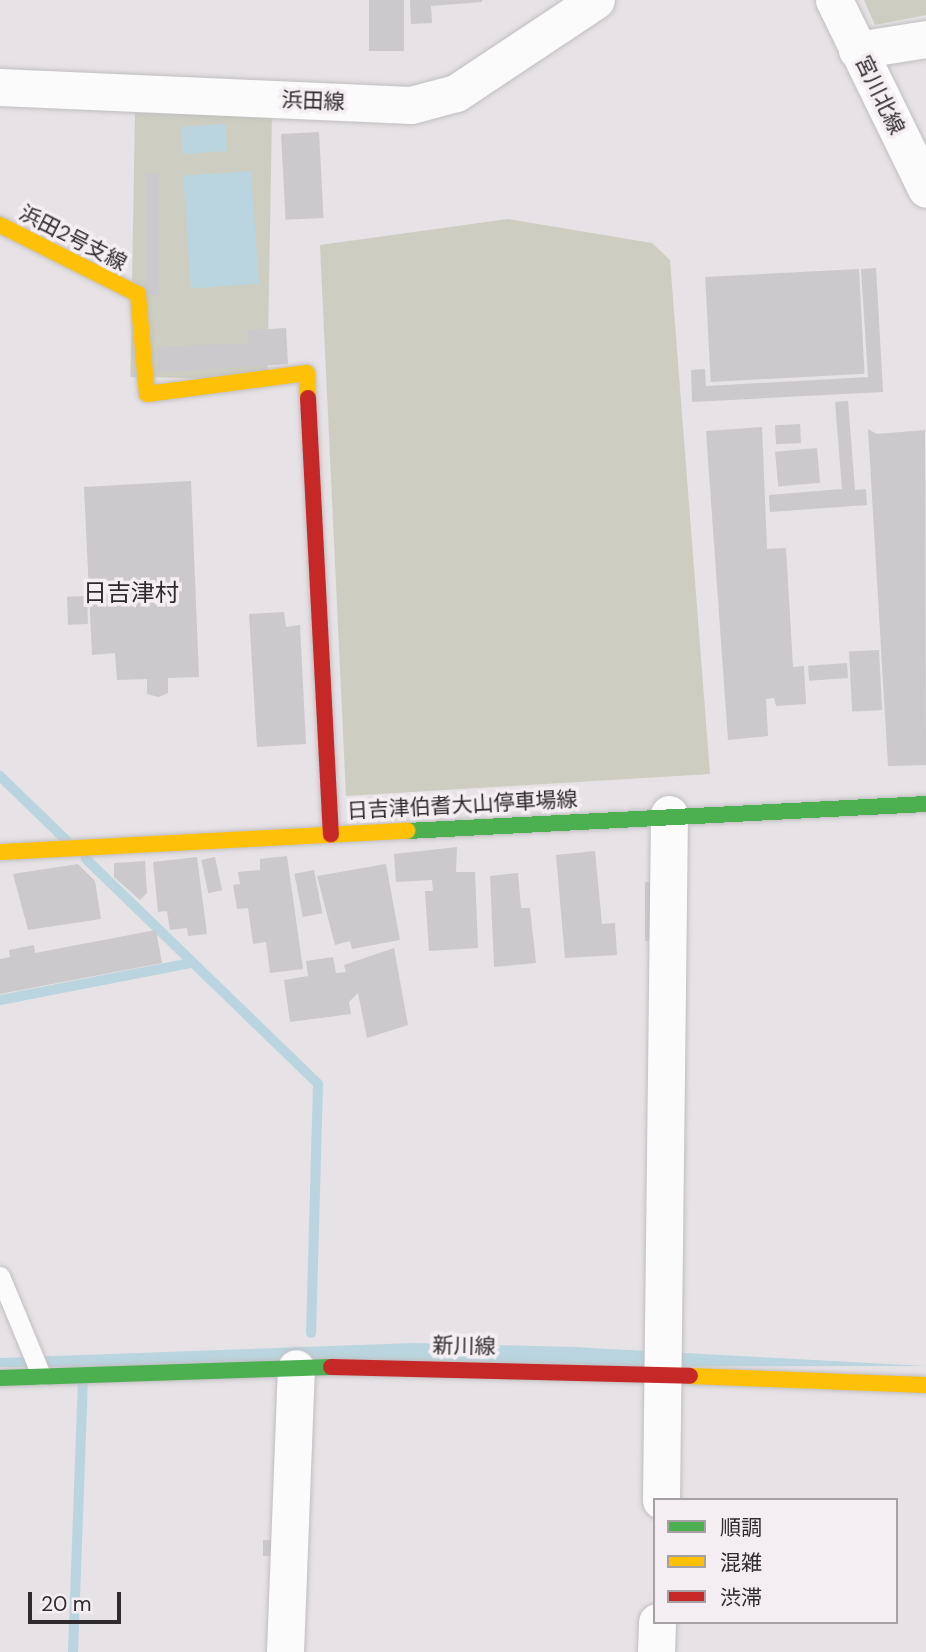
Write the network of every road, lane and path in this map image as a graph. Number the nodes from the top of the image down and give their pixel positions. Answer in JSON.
{"nodes":[{"id":1,"x":596,"y":0,"type":"edge"},
{"id":2,"x":834,"y":0,"type":"edge"},
{"id":3,"x":926,"y":39,"type":"edge"},
{"id":4,"x":857,"y":50,"type":"junction"},
{"id":5,"x":0,"y":88,"type":"edge"},
{"id":6,"x":926,"y":190,"type":"edge"},
{"id":7,"x":0,"y":225,"type":"edge"},
{"id":8,"x":926,"y":804,"type":"edge"},
{"id":9,"x":669,"y":814,"type":"junction"},
{"id":10,"x":331,"y":834,"type":"junction"},
{"id":11,"x":0,"y":852,"type":"edge"},
{"id":12,"x":0,"y":1276,"type":"edge"},
{"id":13,"x":296,"y":1368,"type":"junction"},
{"id":14,"x":664,"y":1372,"type":"junction"},
{"id":15,"x":41,"y":1375,"type":"junction"},
{"id":16,"x":0,"y":1378,"type":"edge"},
{"id":17,"x":926,"y":1385,"type":"edge"},
{"id":18,"x":661,"y":1498,"type":"edge"},
{"id":19,"x":657,"y":1624,"type":"edge"},
{"id":20,"x":285,"y":1652,"type":"edge"},
{"id":21,"x":656,"y":1652,"type":"edge"}],
"edges":[{"from":1,"to":5,"type":"street","name":"浜田線"},
{"from":2,"to":4,"type":"street","name":"宮川北線"},
{"from":3,"to":4,"type":"street"},
{"from":4,"to":6,"type":"street","name":"宮川北線"},
{"from":7,"to":10,"type":"street","name":"浜田2号支線"},
{"from":8,"to":9,"type":"street","name":"日吉津伯耆大山停車場線"},
{"from":9,"to":10,"type":"street","name":"日吉津伯耆大山停車場線"},
{"from":9,"to":14,"type":"street"},
{"from":10,"to":11,"type":"street","name":"日吉津伯耆大山停車場線"},
{"from":12,"to":15,"type":"lane"},
{"from":13,"to":14,"type":"street","name":"新川線"},
{"from":13,"to":15,"type":"street","name":"新川線"},
{"from":13,"to":20,"type":"street"},
{"from":14,"to":17,"type":"street","name":"新川線"},
{"from":14,"to":18,"type":"street"},
{"from":15,"to":16,"type":"street","name":"新川線"},
{"from":19,"to":21,"type":"street"}]}
